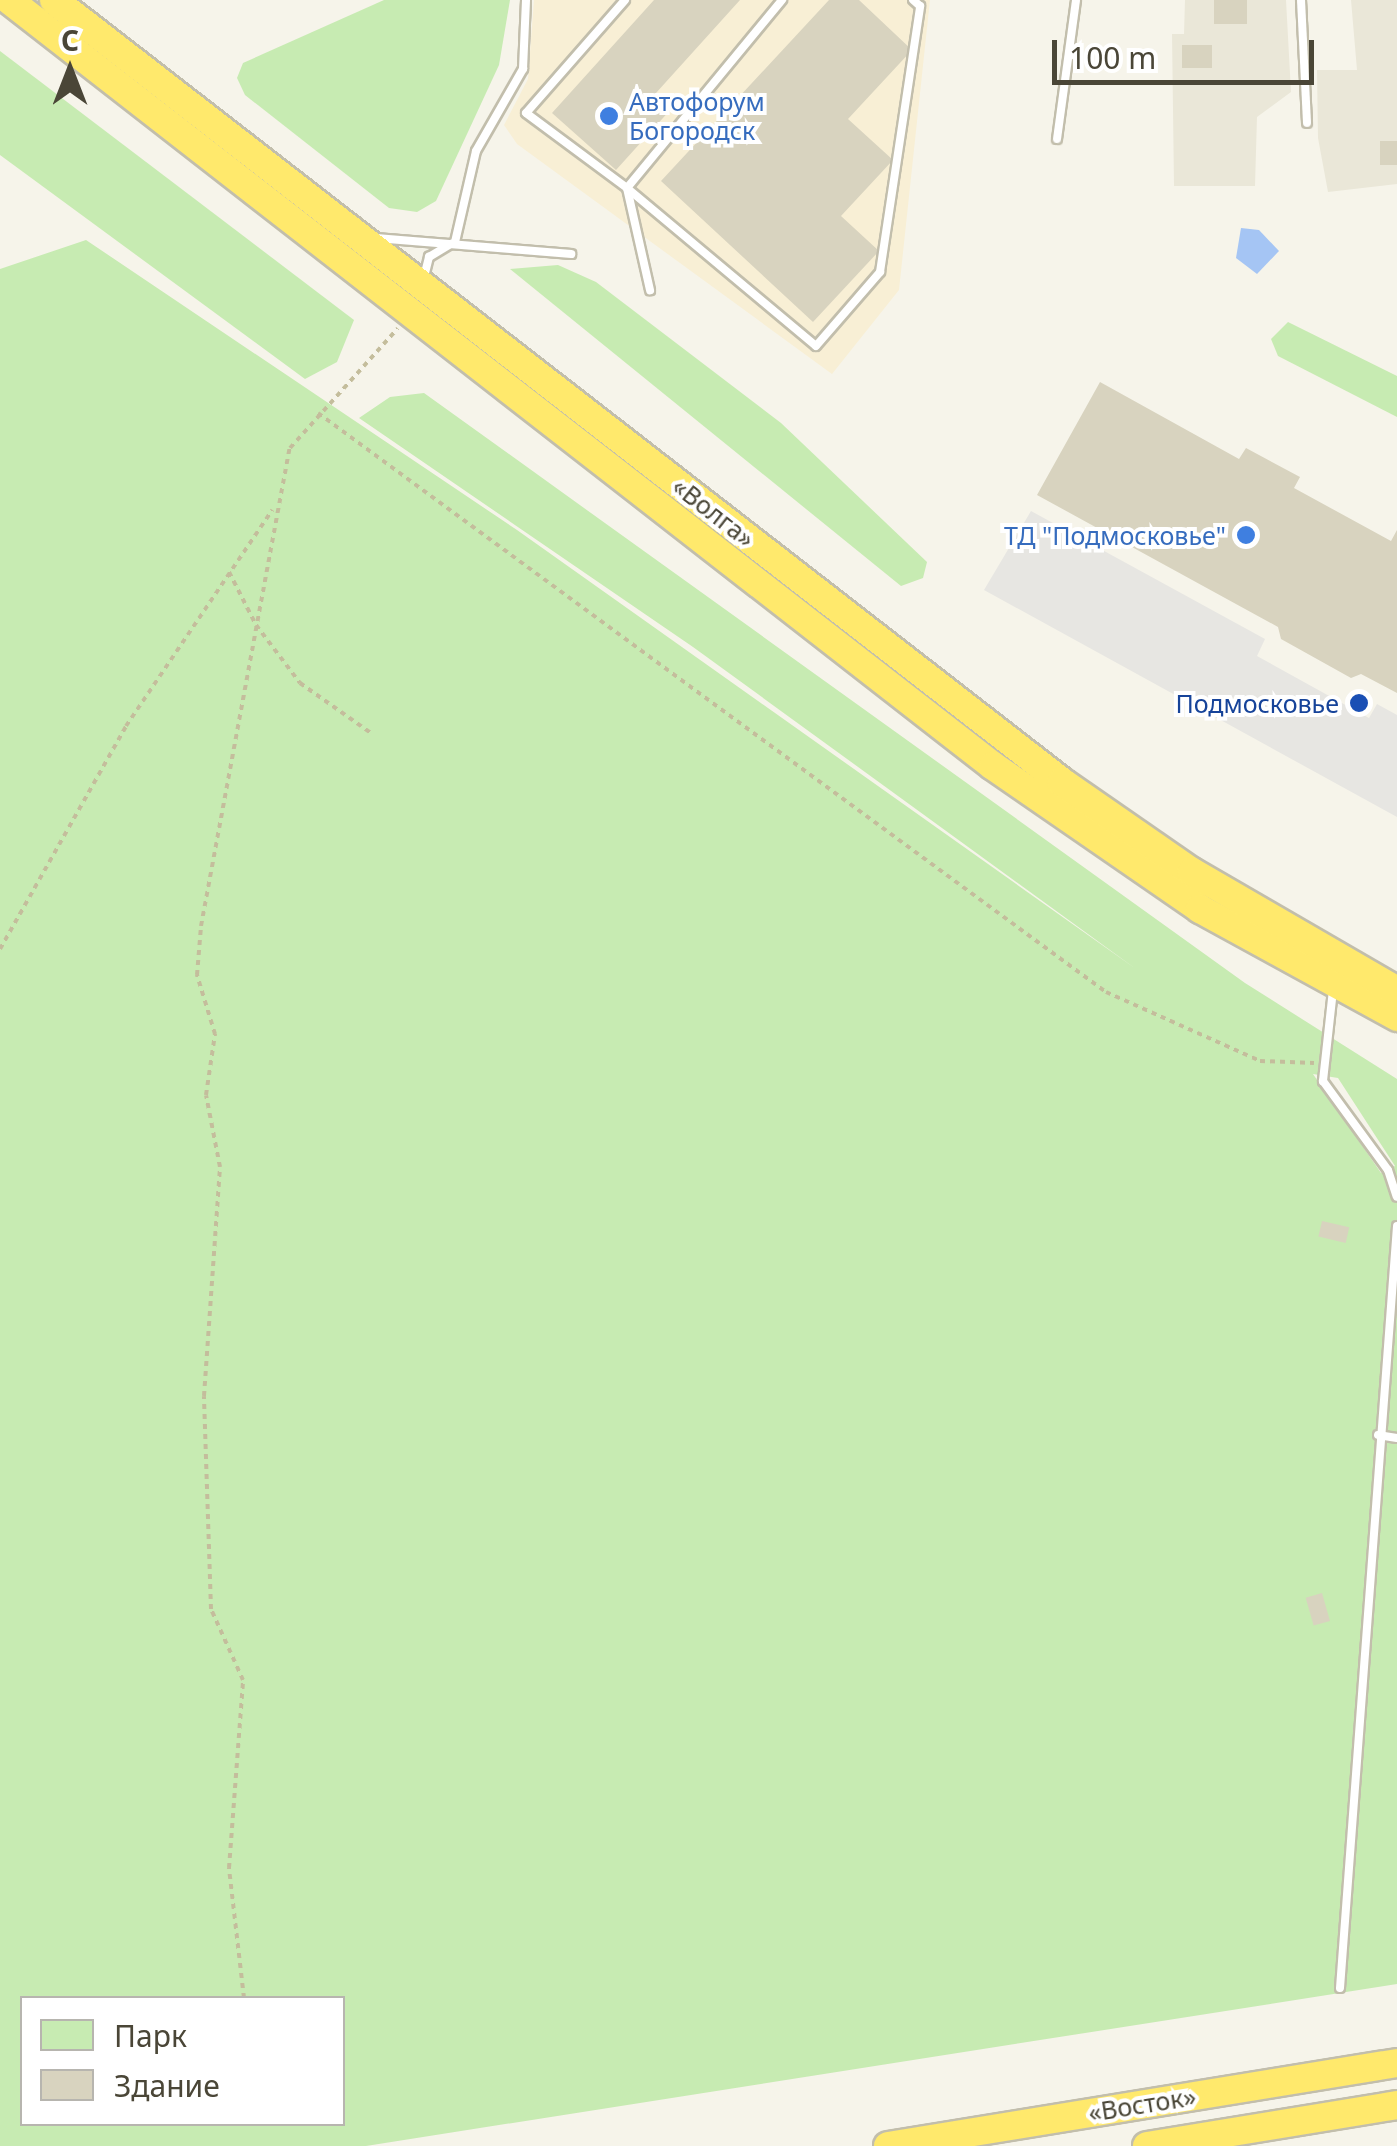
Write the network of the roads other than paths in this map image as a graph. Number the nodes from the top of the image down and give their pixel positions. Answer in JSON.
{"nodes":[{"id":1,"x":9,"y":0,"type":"edge"},
{"id":2,"x":54,"y":0,"type":"edge"},
{"id":3,"x":526,"y":0,"type":"edge"},
{"id":4,"x":625,"y":0,"type":"edge"},
{"id":5,"x":782,"y":0,"type":"edge"},
{"id":6,"x":912,"y":0,"type":"edge"},
{"id":7,"x":1076,"y":0,"type":"edge"},
{"id":8,"x":1301,"y":0,"type":"edge"},
{"id":9,"x":1307,"y":124,"type":"dead end"},
{"id":10,"x":1057,"y":139,"type":"dead end"},
{"id":11,"x":627,"y":188,"type":"junction"},
{"id":12,"x":364,"y":238,"type":"junction"},
{"id":13,"x":455,"y":242,"type":"junction"},
{"id":14,"x":571,"y":254,"type":"dead end"},
{"id":15,"x":424,"y":285,"type":"junction"},
{"id":16,"x":650,"y":290,"type":"dead end"},
{"id":17,"x":1334,"y":986,"type":"junction"},
{"id":18,"x":1397,"y":991,"type":"edge"},
{"id":19,"x":1397,"y":1017,"type":"edge"},
{"id":20,"x":1397,"y":1196,"type":"edge"},
{"id":21,"x":1397,"y":1226,"type":"edge"},
{"id":22,"x":1378,"y":1436,"type":"junction"},
{"id":23,"x":1397,"y":1438,"type":"edge"},
{"id":24,"x":1340,"y":1988,"type":"dead end"},
{"id":25,"x":1397,"y":2063,"type":"edge"},
{"id":26,"x":1397,"y":2105,"type":"edge"},
{"id":27,"x":888,"y":2146,"type":"edge"},
{"id":28,"x":1147,"y":2146,"type":"edge"}],
"edges":[{"from":1,"to":17,"type":"highway","name":"«Волга»"},
{"from":2,"to":12,"type":"highway","name":"«Волга»"},
{"from":3,"to":13,"type":"lane"},
{"from":4,"to":11,"type":"lane"},
{"from":5,"to":11,"type":"lane"},
{"from":6,"to":11,"type":"lane"},
{"from":7,"to":10,"type":"lane"},
{"from":8,"to":9,"type":"lane"},
{"from":11,"to":16,"type":"lane"},
{"from":12,"to":13,"type":"lane"},
{"from":12,"to":15,"type":"highway","name":"«Волга»"},
{"from":13,"to":14,"type":"lane"},
{"from":13,"to":15,"type":"lane"},
{"from":15,"to":18,"type":"highway","name":"«Волга»"},
{"from":17,"to":19,"type":"highway","name":"«Волга»"},
{"from":17,"to":20,"type":"lane"},
{"from":21,"to":22,"type":"lane"},
{"from":22,"to":23,"type":"lane"},
{"from":22,"to":24,"type":"lane"},
{"from":25,"to":27,"type":"highway","name":"«Восток»"},
{"from":26,"to":28,"type":"highway","name":"«Восток»"}]}
